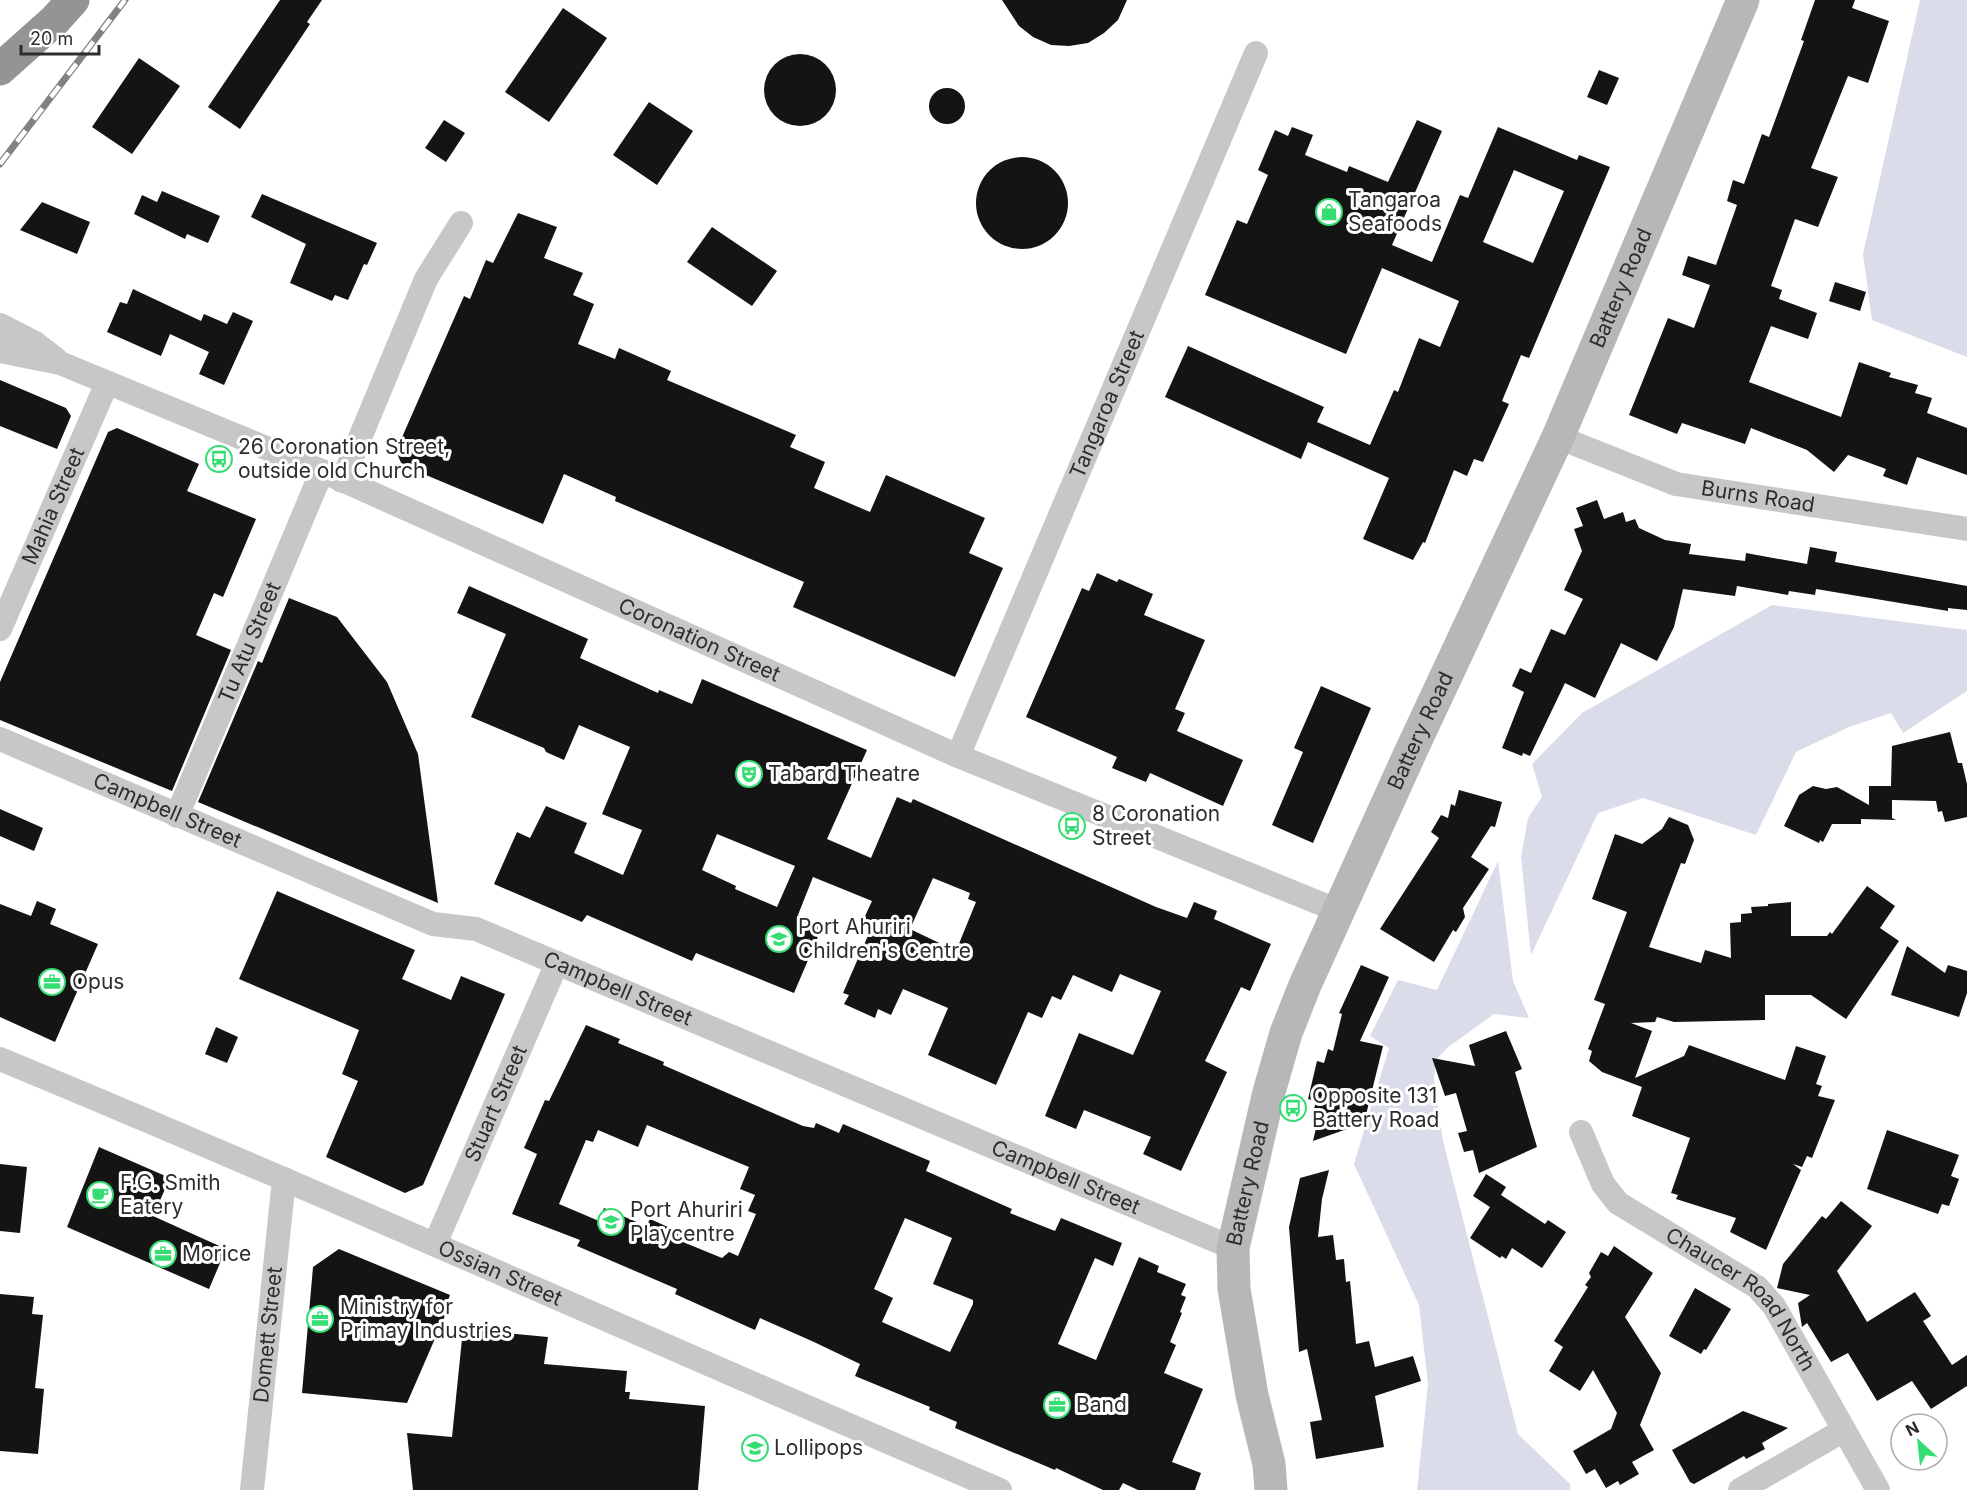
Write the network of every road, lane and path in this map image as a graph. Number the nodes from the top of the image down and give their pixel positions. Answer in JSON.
{"nodes":[{"id":1,"x":73,"y":0,"type":"edge"},
{"id":2,"x":1743,"y":0,"type":"edge"},
{"id":3,"x":1256,"y":53,"type":"dead end"},
{"id":4,"x":0,"y":69,"type":"edge"},
{"id":5,"x":461,"y":223,"type":"dead end"},
{"id":6,"x":0,"y":325,"type":"edge"},
{"id":7,"x":0,"y":351,"type":"edge"},
{"id":8,"x":60,"y":363,"type":"junction"},
{"id":9,"x":106,"y":383,"type":"junction"},
{"id":10,"x":1558,"y":436,"type":"junction"},
{"id":11,"x":332,"y":476,"type":"junction"},
{"id":12,"x":1967,"y":529,"type":"edge"},
{"id":13,"x":0,"y":629,"type":"edge"},
{"id":14,"x":0,"y":739,"type":"edge"},
{"id":15,"x":958,"y":756,"type":"junction"},
{"id":16,"x":177,"y":816,"type":"junction"},
{"id":17,"x":1339,"y":911,"type":"junction"},
{"id":18,"x":557,"y":963,"type":"junction"},
{"id":19,"x":0,"y":1059,"type":"edge"},
{"id":20,"x":1581,"y":1132,"type":"dead end"},
{"id":21,"x":284,"y":1179,"type":"junction"},
{"id":22,"x":435,"y":1244,"type":"junction"},
{"id":23,"x":1233,"y":1248,"type":"junction"},
{"id":24,"x":1844,"y":1430,"type":"junction"},
{"id":25,"x":252,"y":1490,"type":"edge"},
{"id":26,"x":1000,"y":1490,"type":"edge"},
{"id":27,"x":1271,"y":1490,"type":"edge"},
{"id":28,"x":1740,"y":1490,"type":"edge"},
{"id":29,"x":1878,"y":1490,"type":"edge"}],
"edges":[{"from":1,"to":4,"type":"highway"},
{"from":2,"to":10,"type":"street","name":"Battery Road"},
{"from":3,"to":15,"type":"street","name":"Tangaroa Street"},
{"from":5,"to":11,"type":"street","name":"Tu Atu Street"},
{"from":6,"to":8,"type":"street","name":"Coronation Street"},
{"from":7,"to":8,"type":"street","name":"Coronation Street"},
{"from":8,"to":9,"type":"street","name":"Coronation Street"},
{"from":9,"to":11,"type":"street","name":"Coronation Street"},
{"from":9,"to":13,"type":"street","name":"Mahia Street"},
{"from":10,"to":12,"type":"street","name":"Burns Road"},
{"from":10,"to":17,"type":"street","name":"Battery Road"},
{"from":11,"to":15,"type":"street","name":"Coronation Street"},
{"from":11,"to":16,"type":"street","name":"Tu Atu Street"},
{"from":14,"to":16,"type":"street","name":"Campbell Street"},
{"from":15,"to":17,"type":"street","name":"Coronation Street"},
{"from":16,"to":18,"type":"street","name":"Campbell Street"},
{"from":17,"to":23,"type":"street","name":"Battery Road"},
{"from":18,"to":22,"type":"street","name":"Stuart Street"},
{"from":18,"to":23,"type":"street","name":"Campbell Street"},
{"from":19,"to":21,"type":"street","name":"Ossian Street"},
{"from":20,"to":24,"type":"street","name":"Chaucer Road North"},
{"from":21,"to":22,"type":"street","name":"Ossian Street"},
{"from":21,"to":25,"type":"street","name":"Domett Street"},
{"from":22,"to":26,"type":"street","name":"Ossian Street"},
{"from":23,"to":27,"type":"street","name":"Battery Road"},
{"from":24,"to":28,"type":"street"},
{"from":24,"to":29,"type":"street","name":"Chaucer Road North"}]}
